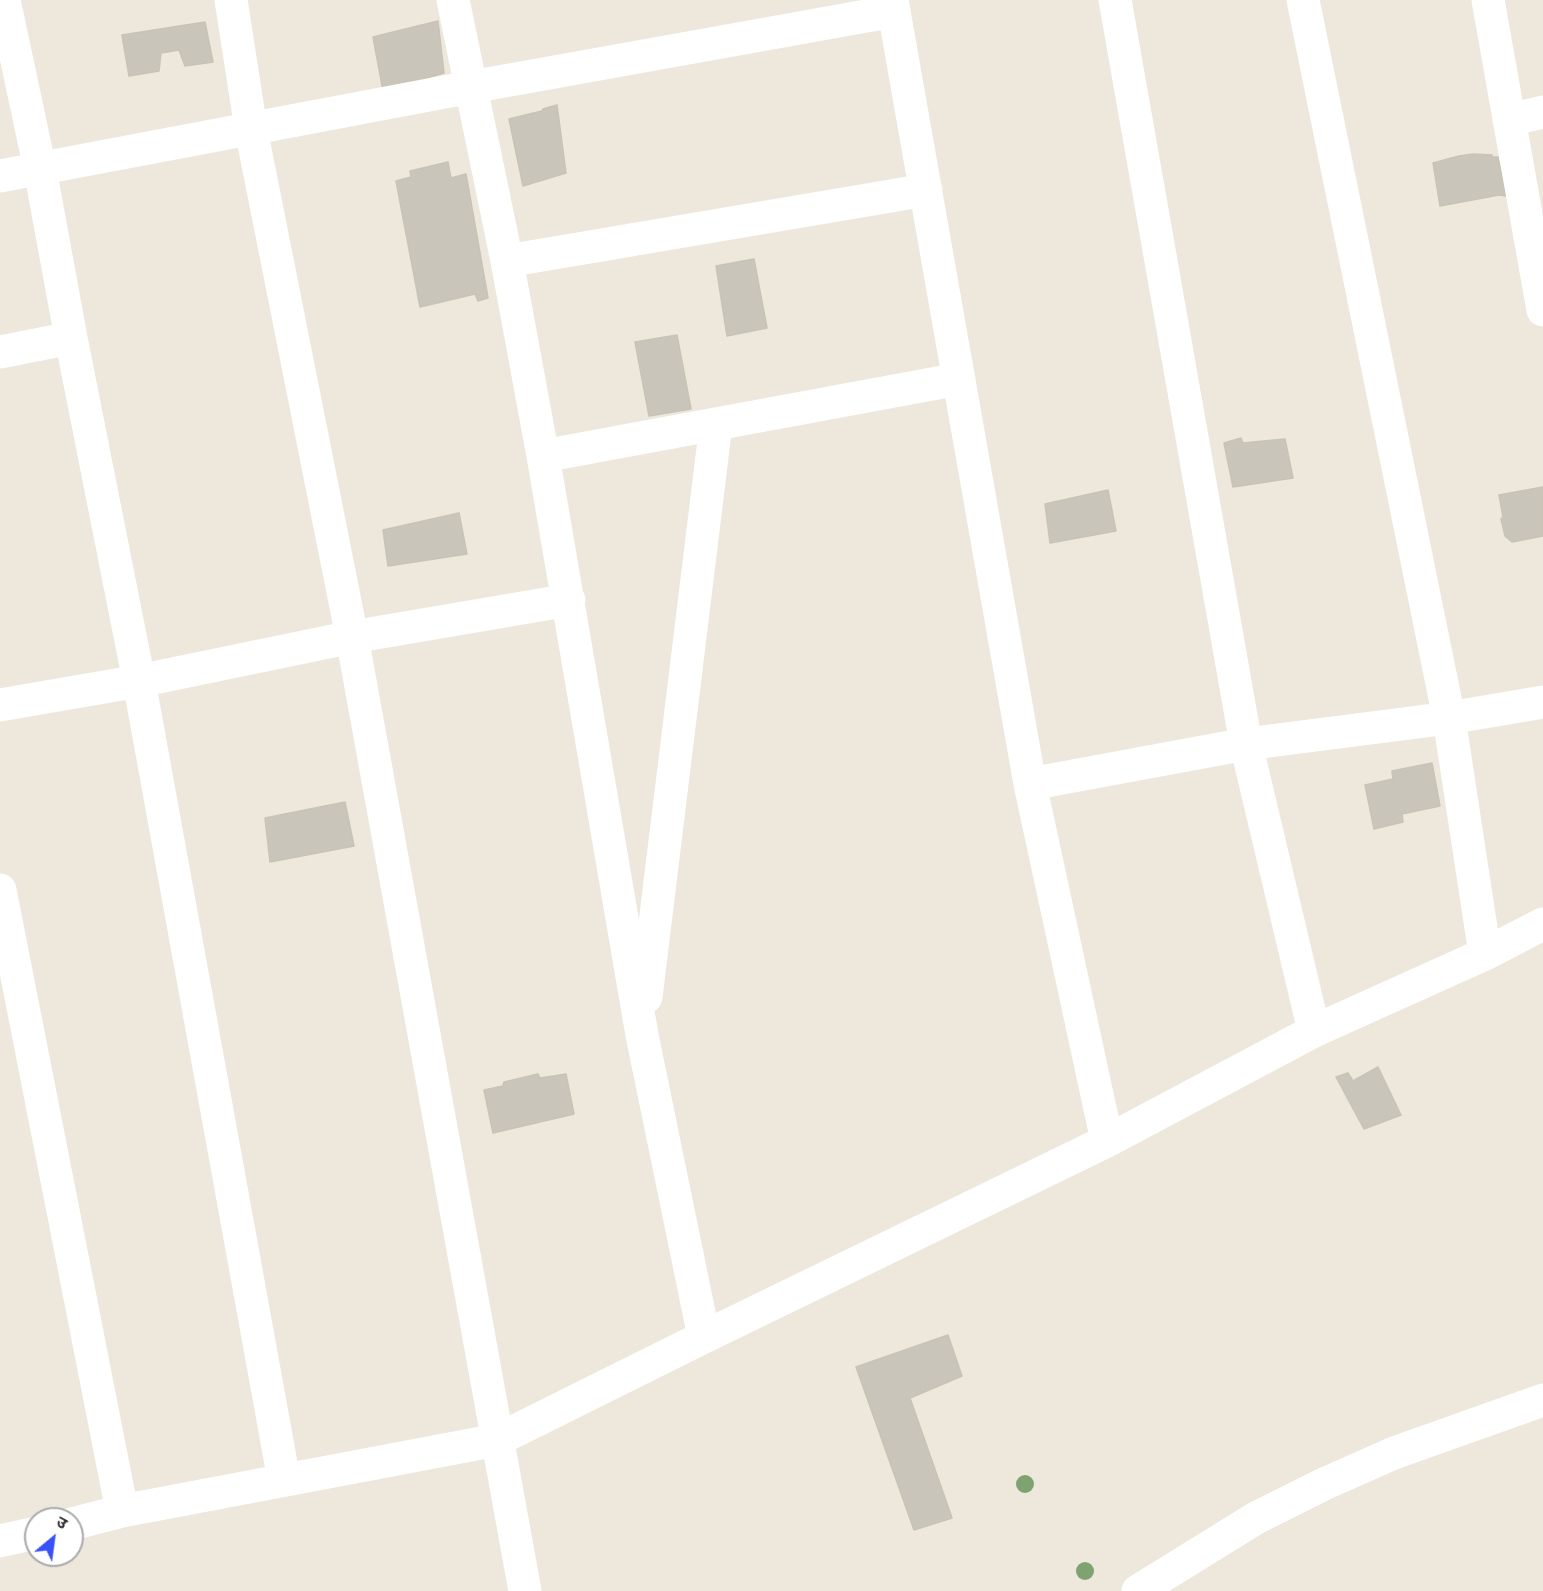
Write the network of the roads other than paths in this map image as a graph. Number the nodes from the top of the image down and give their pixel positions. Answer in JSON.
{"nodes":[{"id":1,"x":4,"y":0,"type":"edge"},
{"id":2,"x":231,"y":0,"type":"edge"},
{"id":3,"x":453,"y":0,"type":"edge"},
{"id":4,"x":1115,"y":0,"type":"edge"},
{"id":5,"x":1303,"y":0,"type":"edge"},
{"id":6,"x":1488,"y":0,"type":"edge"},
{"id":7,"x":893,"y":5,"type":"edge"},
{"id":8,"x":471,"y":87,"type":"junction"},
{"id":9,"x":1543,"y":112,"type":"edge"},
{"id":10,"x":1509,"y":120,"type":"junction"},
{"id":11,"x":251,"y":129,"type":"junction"},
{"id":12,"x":40,"y":169,"type":"junction"},
{"id":13,"x":0,"y":176,"type":"edge"},
{"id":14,"x":926,"y":190,"type":"junction"},
{"id":15,"x":1538,"y":257,"type":"edge"},
{"id":16,"x":507,"y":261,"type":"junction"},
{"id":17,"x":1543,"y":310,"type":"edge"},
{"id":18,"x":71,"y":338,"type":"junction"},
{"id":19,"x":0,"y":352,"type":"edge"},
{"id":20,"x":959,"y":379,"type":"junction"},
{"id":21,"x":716,"y":424,"type":"junction"},
{"id":22,"x":543,"y":456,"type":"junction"},
{"id":23,"x":569,"y":600,"type":"junction"},
{"id":24,"x":352,"y":637,"type":"junction"},
{"id":25,"x":139,"y":681,"type":"junction"},
{"id":26,"x":1543,"y":702,"type":"edge"},
{"id":27,"x":0,"y":705,"type":"edge"},
{"id":28,"x":1449,"y":718,"type":"junction"},
{"id":29,"x":1246,"y":744,"type":"junction"},
{"id":30,"x":1030,"y":784,"type":"junction"},
{"id":31,"x":0,"y":890,"type":"edge"},
{"id":32,"x":1543,"y":924,"type":"edge"},
{"id":33,"x":1485,"y":954,"type":"junction"},
{"id":34,"x":1314,"y":1031,"type":"junction"},
{"id":35,"x":642,"y":1035,"type":"junction"},
{"id":36,"x":1107,"y":1141,"type":"junction"},
{"id":37,"x":704,"y":1337,"type":"junction"},
{"id":38,"x":1543,"y":1400,"type":"edge"},
{"id":39,"x":497,"y":1440,"type":"junction"},
{"id":40,"x":284,"y":1480,"type":"junction"},
{"id":41,"x":122,"y":1511,"type":"junction"},
{"id":42,"x":84,"y":1521,"type":"edge"},
{"id":43,"x":24,"y":1536,"type":"edge"},
{"id":44,"x":0,"y":1541,"type":"edge"},
{"id":45,"x":525,"y":1591,"type":"edge"},
{"id":46,"x":1138,"y":1591,"type":"edge"}],
"edges":[{"from":1,"to":12,"type":"street"},
{"from":2,"to":11,"type":"street"},
{"from":3,"to":8,"type":"street"},
{"from":4,"to":29,"type":"street"},
{"from":5,"to":28,"type":"street"},
{"from":6,"to":10,"type":"street"},
{"from":7,"to":8,"type":"street"},
{"from":7,"to":14,"type":"street"},
{"from":8,"to":11,"type":"street"},
{"from":8,"to":16,"type":"street"},
{"from":9,"to":10,"type":"street"},
{"from":10,"to":15,"type":"street"},
{"from":11,"to":12,"type":"street"},
{"from":11,"to":24,"type":"street"},
{"from":12,"to":13,"type":"street"},
{"from":12,"to":18,"type":"street"},
{"from":14,"to":16,"type":"street"},
{"from":14,"to":20,"type":"street"},
{"from":15,"to":17,"type":"street"},
{"from":16,"to":22,"type":"street"},
{"from":18,"to":19,"type":"street"},
{"from":18,"to":25,"type":"street"},
{"from":20,"to":21,"type":"street"},
{"from":20,"to":30,"type":"street"},
{"from":21,"to":22,"type":"street"},
{"from":21,"to":35,"type":"street"},
{"from":22,"to":23,"type":"street"},
{"from":23,"to":24,"type":"street"},
{"from":23,"to":35,"type":"street"},
{"from":24,"to":25,"type":"street"},
{"from":24,"to":39,"type":"street"},
{"from":25,"to":27,"type":"street"},
{"from":25,"to":40,"type":"street"},
{"from":26,"to":28,"type":"street"},
{"from":28,"to":29,"type":"street"},
{"from":28,"to":33,"type":"street"},
{"from":29,"to":30,"type":"street"},
{"from":29,"to":34,"type":"street"},
{"from":30,"to":36,"type":"street"},
{"from":31,"to":41,"type":"street"},
{"from":32,"to":33,"type":"street"},
{"from":33,"to":34,"type":"street"},
{"from":34,"to":36,"type":"street"},
{"from":35,"to":37,"type":"street"},
{"from":36,"to":37,"type":"street"},
{"from":37,"to":39,"type":"street"},
{"from":38,"to":46,"type":"street"},
{"from":39,"to":40,"type":"street"},
{"from":39,"to":45,"type":"street"},
{"from":40,"to":41,"type":"street"},
{"from":41,"to":42,"type":"street"},
{"from":43,"to":44,"type":"street"}]}
